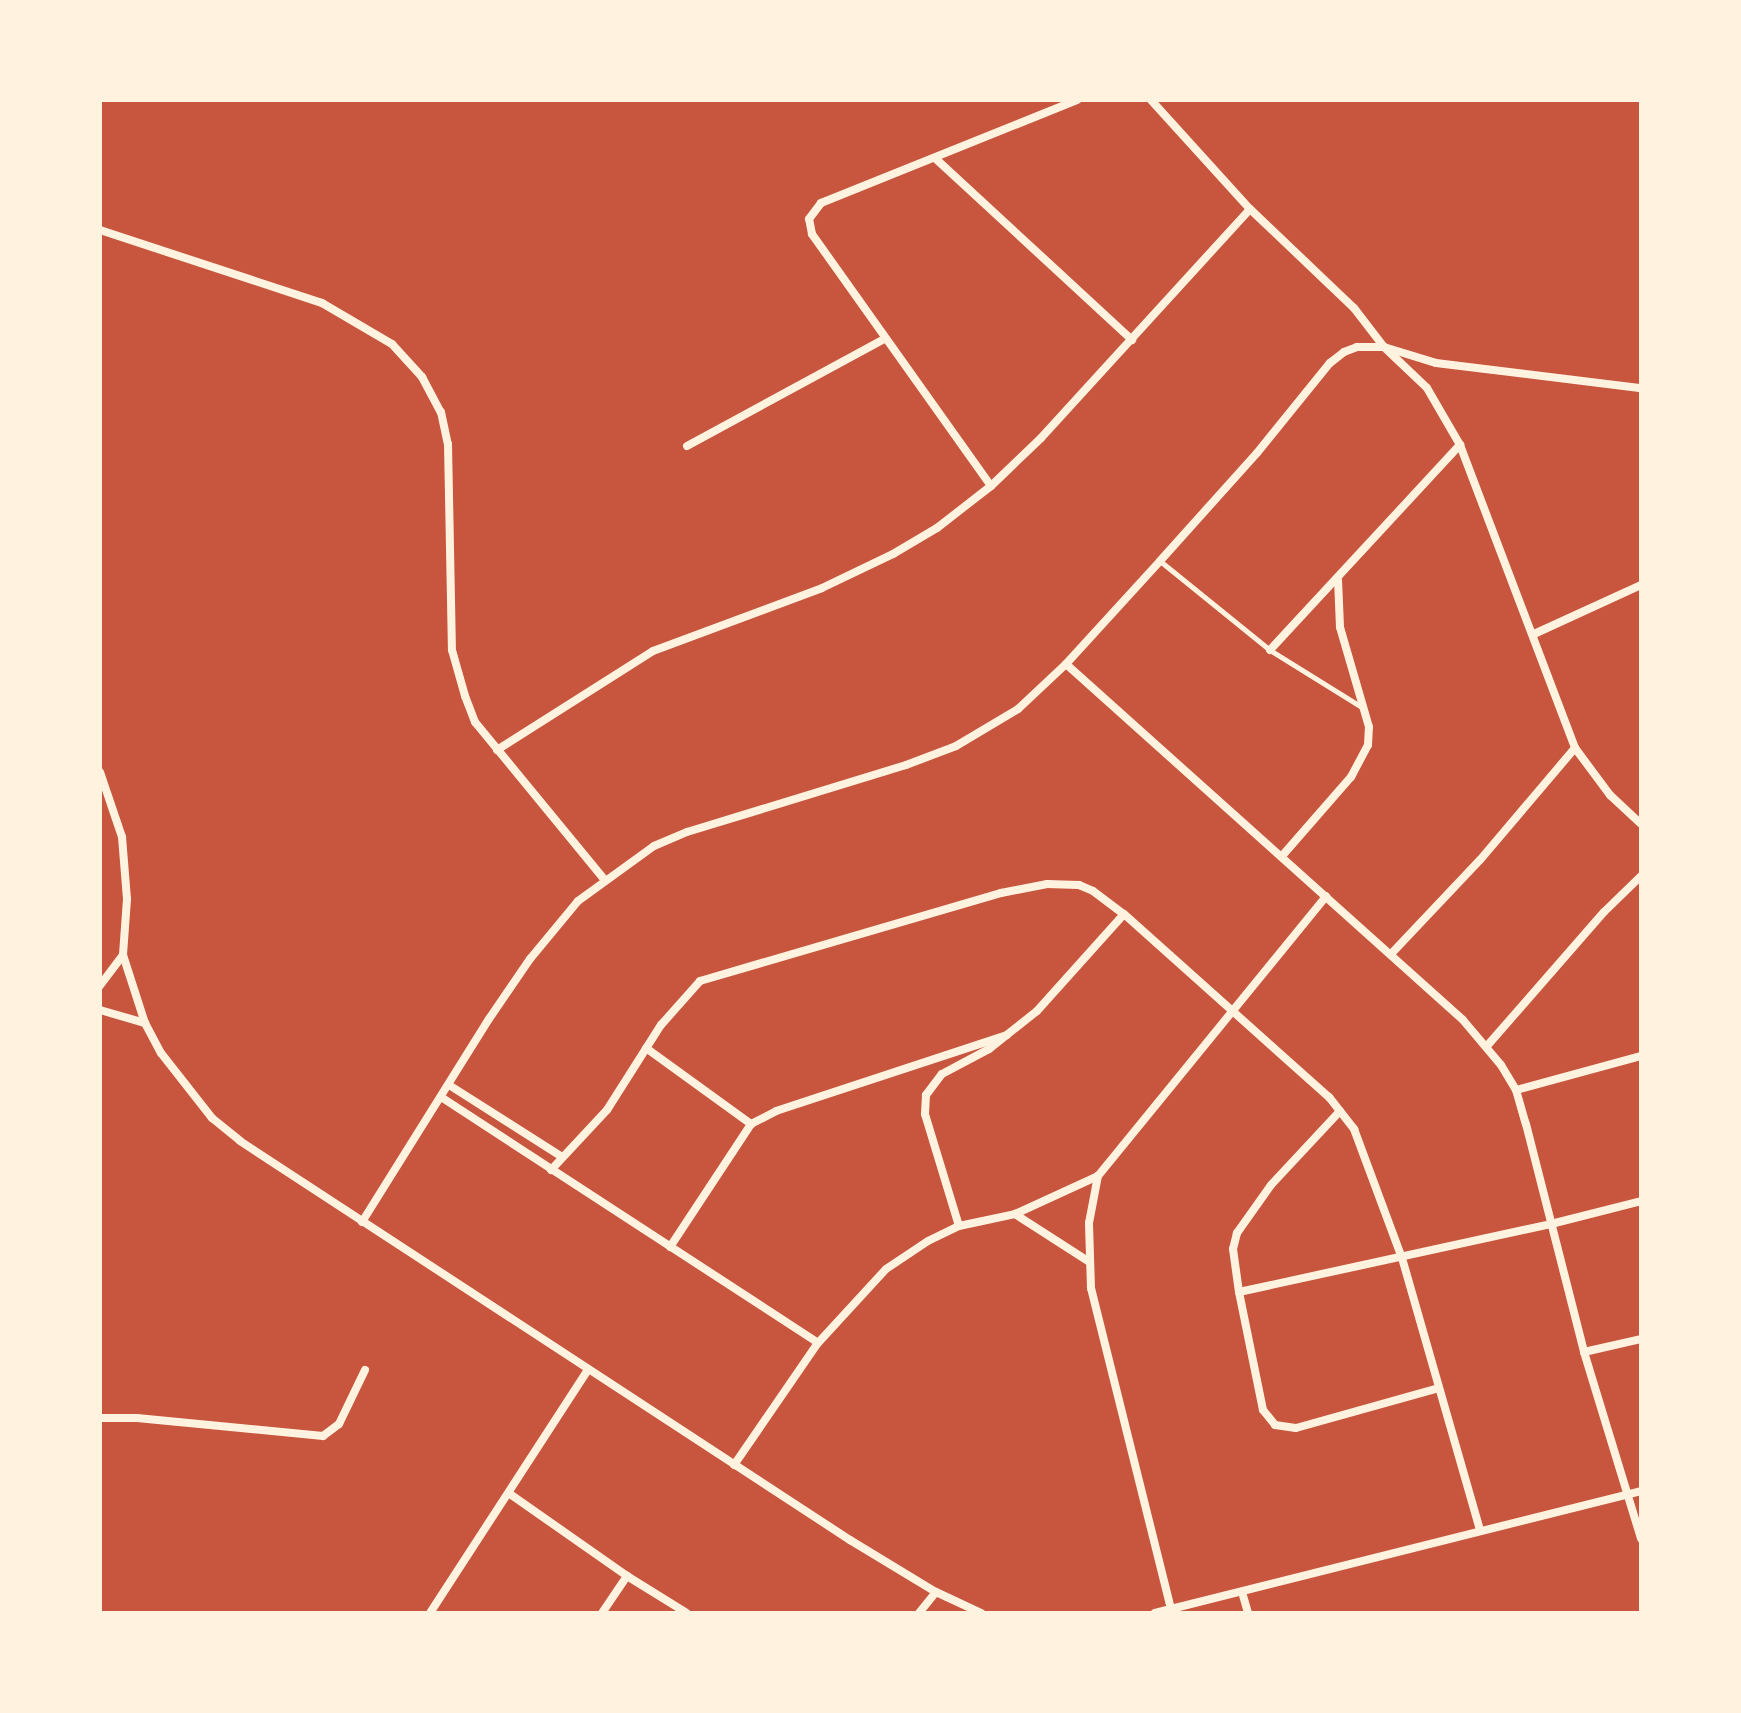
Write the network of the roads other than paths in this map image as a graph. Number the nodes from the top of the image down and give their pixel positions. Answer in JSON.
{"nodes":[{"id":1,"x":1077,"y":100,"type":"edge"},
{"id":2,"x":1151,"y":100,"type":"edge"},
{"id":3,"x":936,"y":159,"type":"junction"},
{"id":4,"x":1250,"y":209,"type":"junction"},
{"id":5,"x":100,"y":230,"type":"edge"},
{"id":6,"x":886,"y":338,"type":"junction"},
{"id":7,"x":1132,"y":340,"type":"junction"},
{"id":8,"x":1384,"y":347,"type":"junction"},
{"id":9,"x":1641,"y":388,"type":"edge"},
{"id":10,"x":1460,"y":445,"type":"junction"},
{"id":11,"x":687,"y":446,"type":"dead end"},
{"id":12,"x":991,"y":486,"type":"junction"},
{"id":13,"x":1160,"y":561,"type":"junction"},
{"id":14,"x":1338,"y":580,"type":"junction"},
{"id":15,"x":1641,"y":585,"type":"edge"},
{"id":16,"x":1534,"y":634,"type":"junction"},
{"id":17,"x":1270,"y":650,"type":"junction"},
{"id":18,"x":1066,"y":664,"type":"junction"},
{"id":19,"x":1364,"y":708,"type":"junction"},
{"id":20,"x":1575,"y":748,"type":"junction"},
{"id":21,"x":497,"y":750,"type":"junction"},
{"id":22,"x":100,"y":772,"type":"edge"},
{"id":23,"x":1641,"y":824,"type":"edge"},
{"id":24,"x":1282,"y":856,"type":"junction"},
{"id":25,"x":1641,"y":876,"type":"edge"},
{"id":26,"x":604,"y":879,"type":"junction"},
{"id":27,"x":1326,"y":896,"type":"junction"},
{"id":28,"x":1124,"y":914,"type":"junction"},
{"id":29,"x":1391,"y":954,"type":"junction"},
{"id":30,"x":123,"y":955,"type":"junction"},
{"id":31,"x":100,"y":986,"type":"edge"},
{"id":32,"x":100,"y":1010,"type":"edge"},
{"id":33,"x":1234,"y":1013,"type":"junction"},
{"id":34,"x":145,"y":1023,"type":"junction"},
{"id":35,"x":1007,"y":1035,"type":"junction"},
{"id":36,"x":1487,"y":1046,"type":"junction"},
{"id":37,"x":646,"y":1048,"type":"junction"},
{"id":38,"x":1641,"y":1056,"type":"edge"},
{"id":39,"x":449,"y":1085,"type":"junction"},
{"id":40,"x":1516,"y":1090,"type":"junction"},
{"id":41,"x":441,"y":1097,"type":"junction"},
{"id":42,"x":1340,"y":1111,"type":"junction"},
{"id":43,"x":751,"y":1124,"type":"junction"},
{"id":44,"x":562,"y":1157,"type":"junction"},
{"id":45,"x":551,"y":1170,"type":"junction"},
{"id":46,"x":1098,"y":1176,"type":"junction"},
{"id":47,"x":1641,"y":1201,"type":"edge"},
{"id":48,"x":1015,"y":1214,"type":"junction"},
{"id":49,"x":362,"y":1222,"type":"junction"},
{"id":50,"x":1551,"y":1224,"type":"junction"},
{"id":51,"x":959,"y":1226,"type":"junction"},
{"id":52,"x":670,"y":1247,"type":"junction"},
{"id":53,"x":1402,"y":1258,"type":"junction"},
{"id":54,"x":1088,"y":1261,"type":"junction"},
{"id":55,"x":1239,"y":1292,"type":"junction"},
{"id":56,"x":1641,"y":1339,"type":"edge"},
{"id":57,"x":818,"y":1343,"type":"junction"},
{"id":58,"x":1584,"y":1352,"type":"junction"},
{"id":59,"x":365,"y":1370,"type":"dead end"},
{"id":60,"x":588,"y":1370,"type":"junction"},
{"id":61,"x":1439,"y":1388,"type":"junction"},
{"id":62,"x":100,"y":1418,"type":"edge"},
{"id":63,"x":734,"y":1465,"type":"junction"},
{"id":64,"x":1641,"y":1491,"type":"edge"},
{"id":65,"x":510,"y":1494,"type":"junction"},
{"id":66,"x":1628,"y":1494,"type":"junction"},
{"id":67,"x":1480,"y":1530,"type":"junction"},
{"id":68,"x":1641,"y":1538,"type":"edge"},
{"id":69,"x":627,"y":1576,"type":"junction"},
{"id":70,"x":936,"y":1592,"type":"junction"},
{"id":71,"x":1242,"y":1592,"type":"junction"},
{"id":72,"x":1171,"y":1609,"type":"junction"},
{"id":73,"x":430,"y":1613,"type":"edge"},
{"id":74,"x":602,"y":1613,"type":"edge"},
{"id":75,"x":687,"y":1613,"type":"edge"},
{"id":76,"x":919,"y":1613,"type":"edge"},
{"id":77,"x":981,"y":1613,"type":"edge"},
{"id":78,"x":1155,"y":1613,"type":"edge"},
{"id":79,"x":1248,"y":1613,"type":"edge"}],
"edges":[{"from":1,"to":3,"type":"street"},
{"from":2,"to":4,"type":"street"},
{"from":3,"to":6,"type":"street"},
{"from":3,"to":7,"type":"street"},
{"from":4,"to":7,"type":"street"},
{"from":4,"to":8,"type":"street"},
{"from":5,"to":21,"type":"street"},
{"from":6,"to":11,"type":"street"},
{"from":6,"to":12,"type":"street"},
{"from":7,"to":12,"type":"street"},
{"from":8,"to":9,"type":"street"},
{"from":8,"to":10,"type":"street"},
{"from":8,"to":13,"type":"street"},
{"from":10,"to":14,"type":"street"},
{"from":10,"to":16,"type":"street"},
{"from":12,"to":21,"type":"street"},
{"from":13,"to":17,"type":"lane"},
{"from":13,"to":18,"type":"street"},
{"from":14,"to":17,"type":"street"},
{"from":14,"to":19,"type":"street"},
{"from":15,"to":16,"type":"street"},
{"from":16,"to":20,"type":"street"},
{"from":17,"to":19,"type":"lane"},
{"from":18,"to":24,"type":"street"},
{"from":18,"to":26,"type":"street"},
{"from":19,"to":24,"type":"street"},
{"from":20,"to":23,"type":"street"},
{"from":20,"to":29,"type":"street"},
{"from":21,"to":26,"type":"street"},
{"from":22,"to":30,"type":"street"},
{"from":24,"to":27,"type":"street"},
{"from":25,"to":36,"type":"street"},
{"from":26,"to":39,"type":"street"},
{"from":27,"to":29,"type":"street"},
{"from":27,"to":33,"type":"street"},
{"from":28,"to":33,"type":"street"},
{"from":28,"to":35,"type":"street"},
{"from":28,"to":37,"type":"street"},
{"from":29,"to":36,"type":"street"},
{"from":30,"to":31,"type":"street"},
{"from":30,"to":34,"type":"street"},
{"from":32,"to":34,"type":"street"},
{"from":33,"to":42,"type":"street"},
{"from":33,"to":46,"type":"street"},
{"from":34,"to":49,"type":"street"},
{"from":35,"to":43,"type":"street"},
{"from":35,"to":51,"type":"street"},
{"from":36,"to":40,"type":"street"},
{"from":37,"to":43,"type":"street"},
{"from":37,"to":44,"type":"street"},
{"from":38,"to":40,"type":"street"},
{"from":39,"to":41,"type":"street"},
{"from":39,"to":44,"type":"street"},
{"from":40,"to":50,"type":"street"},
{"from":41,"to":45,"type":"street"},
{"from":41,"to":49,"type":"street"},
{"from":42,"to":53,"type":"street"},
{"from":42,"to":55,"type":"street"},
{"from":43,"to":52,"type":"street"},
{"from":44,"to":45,"type":"street"},
{"from":45,"to":52,"type":"street"},
{"from":46,"to":48,"type":"street"},
{"from":46,"to":54,"type":"street"},
{"from":47,"to":50,"type":"street"},
{"from":48,"to":51,"type":"street"},
{"from":48,"to":54,"type":"street"},
{"from":49,"to":60,"type":"street"},
{"from":50,"to":53,"type":"street"},
{"from":50,"to":58,"type":"street"},
{"from":51,"to":57,"type":"street"},
{"from":52,"to":57,"type":"street"},
{"from":53,"to":55,"type":"street"},
{"from":53,"to":61,"type":"street"},
{"from":54,"to":72,"type":"street"},
{"from":55,"to":61,"type":"street"},
{"from":56,"to":58,"type":"street"},
{"from":57,"to":63,"type":"street"},
{"from":58,"to":66,"type":"street"},
{"from":59,"to":62,"type":"street"},
{"from":60,"to":63,"type":"street"},
{"from":60,"to":65,"type":"street"},
{"from":61,"to":67,"type":"street"},
{"from":63,"to":70,"type":"street"},
{"from":64,"to":66,"type":"street"},
{"from":65,"to":69,"type":"street"},
{"from":65,"to":73,"type":"street"},
{"from":66,"to":67,"type":"street"},
{"from":66,"to":68,"type":"street"},
{"from":67,"to":71,"type":"street"},
{"from":69,"to":74,"type":"street"},
{"from":69,"to":75,"type":"street"},
{"from":70,"to":76,"type":"street"},
{"from":70,"to":77,"type":"street"},
{"from":71,"to":72,"type":"street"},
{"from":71,"to":79,"type":"street"},
{"from":72,"to":78,"type":"street"}]}
